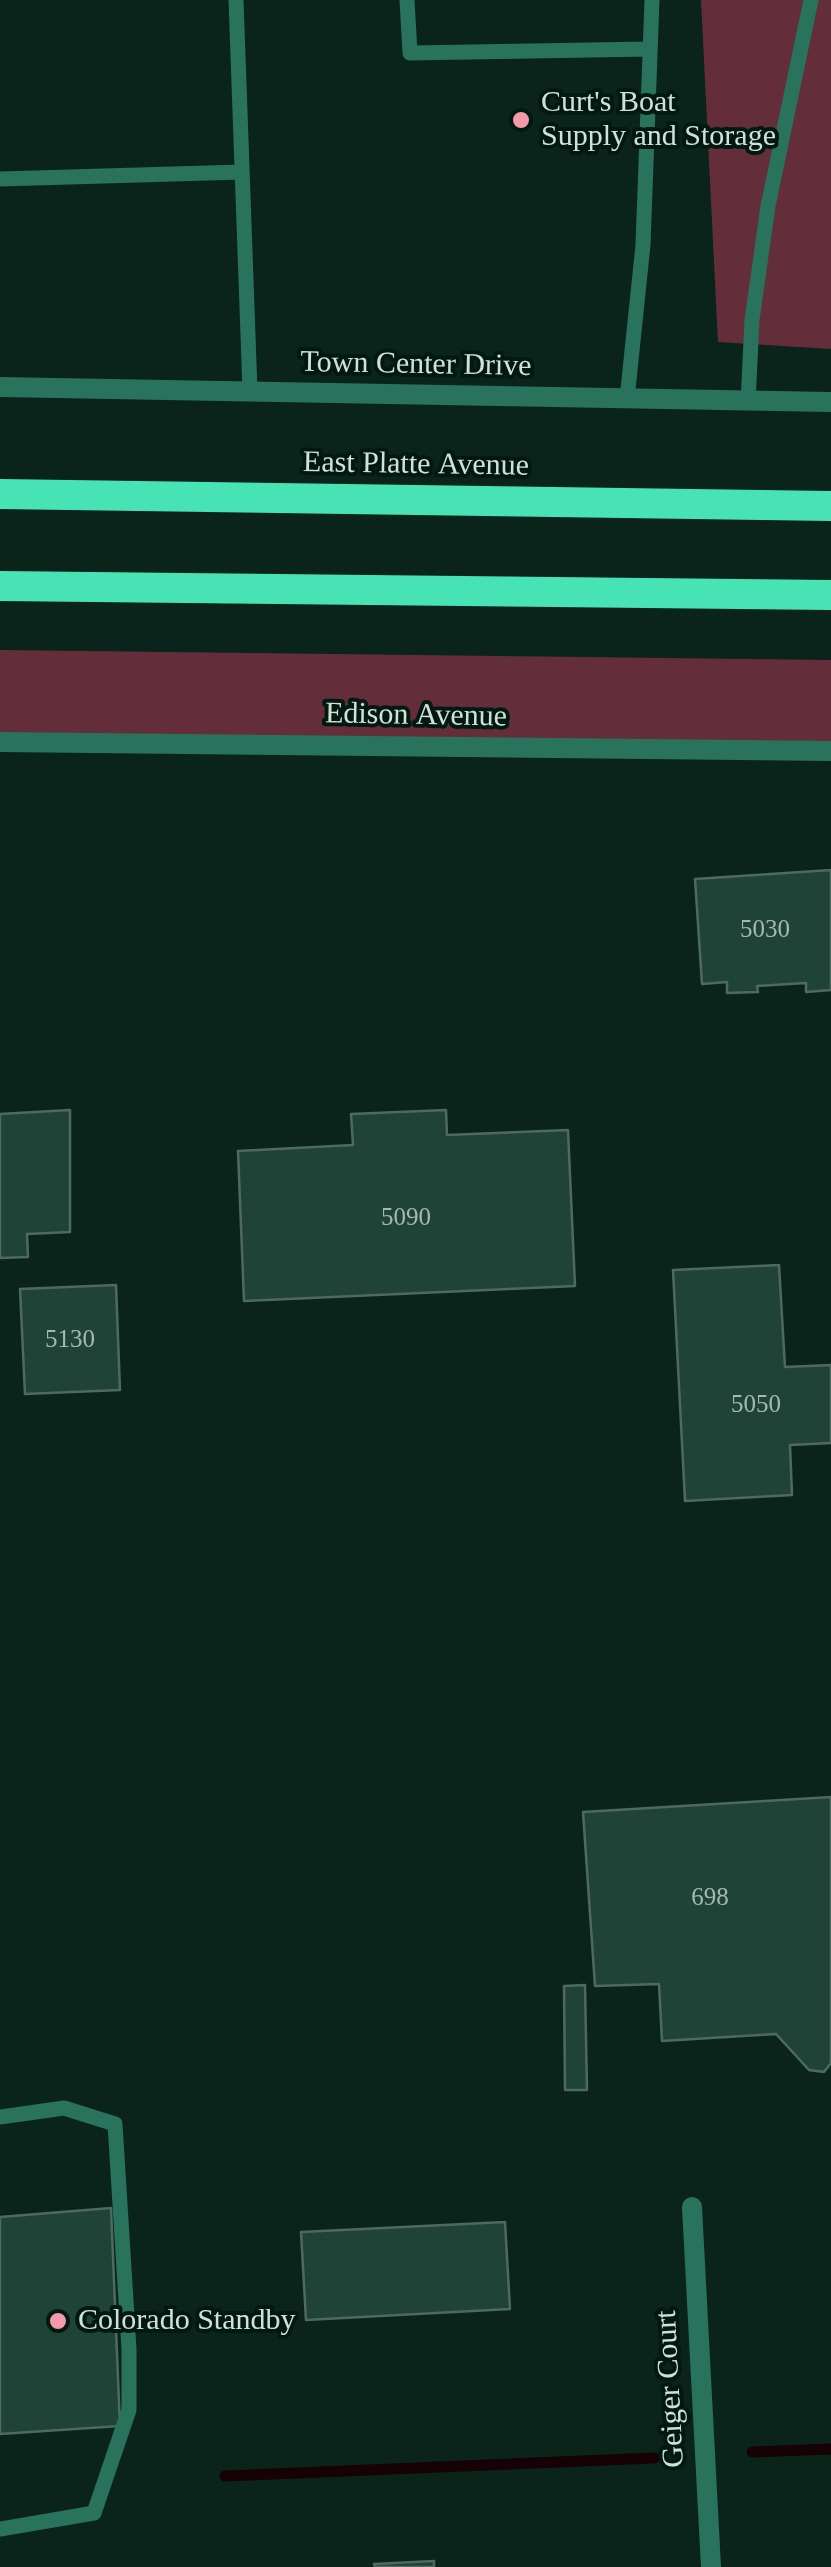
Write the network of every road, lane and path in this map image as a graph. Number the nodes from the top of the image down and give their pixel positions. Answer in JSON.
{"nodes":[{"id":1,"x":236,"y":0,"type":"edge"},
{"id":2,"x":407,"y":0,"type":"edge"},
{"id":3,"x":652,"y":0,"type":"edge"},
{"id":4,"x":810,"y":0,"type":"edge"},
{"id":5,"x":650,"y":49,"type":"junction"},
{"id":6,"x":242,"y":172,"type":"junction"},
{"id":7,"x":0,"y":178,"type":"edge"},
{"id":8,"x":0,"y":387,"type":"edge"},
{"id":9,"x":250,"y":392,"type":"junction"},
{"id":10,"x":626,"y":399,"type":"junction"},
{"id":11,"x":748,"y":402,"type":"junction"},
{"id":12,"x":831,"y":402,"type":"edge"},
{"id":13,"x":0,"y":494,"type":"edge"},
{"id":14,"x":831,"y":506,"type":"edge"},
{"id":15,"x":0,"y":586,"type":"edge"},
{"id":16,"x":831,"y":595,"type":"edge"},
{"id":17,"x":0,"y":742,"type":"edge"},
{"id":18,"x":831,"y":751,"type":"edge"},
{"id":19,"x":0,"y":2116,"type":"edge"},
{"id":20,"x":692,"y":2207,"type":"dead end"},
{"id":21,"x":0,"y":2529,"type":"edge"},
{"id":22,"x":710,"y":2567,"type":"edge"}],
"edges":[{"from":1,"to":6,"type":"lane"},
{"from":2,"to":5,"type":"lane"},
{"from":3,"to":5,"type":"lane"},
{"from":4,"to":11,"type":"lane"},
{"from":5,"to":10,"type":"lane"},
{"from":6,"to":7,"type":"lane"},
{"from":6,"to":9,"type":"lane"},
{"from":8,"to":9,"type":"street","name":"Town Center Drive"},
{"from":9,"to":10,"type":"street","name":"Town Center Drive"},
{"from":10,"to":11,"type":"street","name":"Town Center Drive"},
{"from":11,"to":12,"type":"street","name":"Town Center Drive"},
{"from":13,"to":14,"type":"highway","name":"East Platte Avenue"},
{"from":15,"to":16,"type":"highway"},
{"from":17,"to":18,"type":"street","name":"Edison Avenue"},
{"from":19,"to":21,"type":"lane"},
{"from":20,"to":22,"type":"street","name":"Geiger Court"}]}
